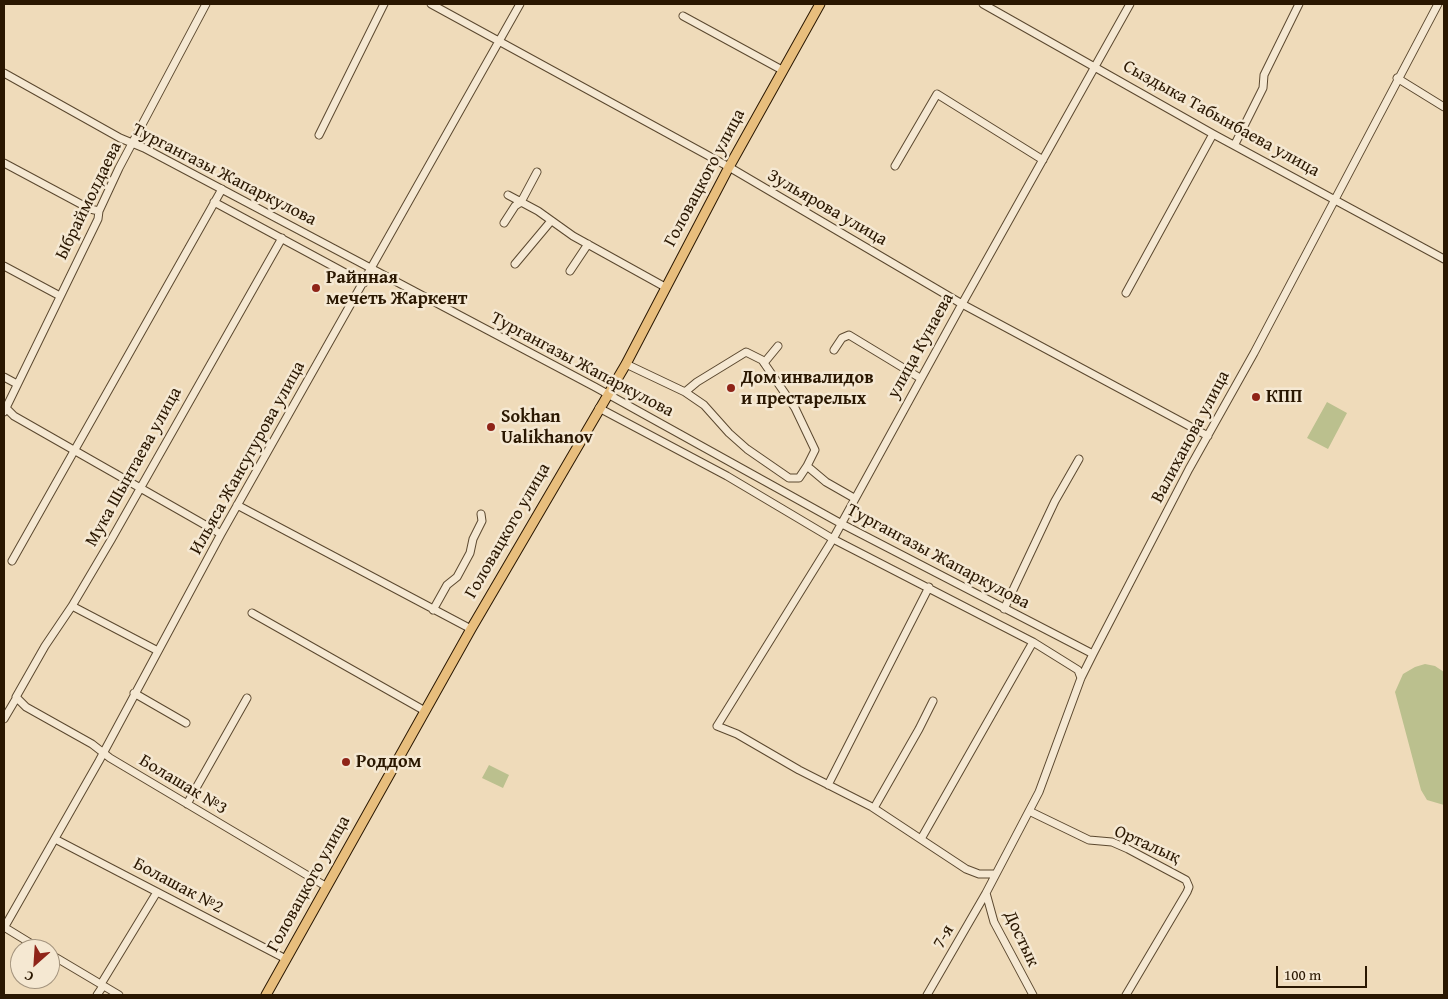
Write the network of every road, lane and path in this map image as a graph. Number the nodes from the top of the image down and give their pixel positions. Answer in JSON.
{"nodes":[{"id":1,"x":206,"y":4,"type":"edge"},
{"id":2,"x":384,"y":4,"type":"edge"},
{"id":3,"x":432,"y":4,"type":"edge"},
{"id":4,"x":520,"y":4,"type":"edge"},
{"id":5,"x":820,"y":4,"type":"edge"},
{"id":6,"x":983,"y":4,"type":"edge"},
{"id":7,"x":1130,"y":4,"type":"edge"},
{"id":8,"x":1299,"y":4,"type":"edge"},
{"id":9,"x":1438,"y":4,"type":"edge"},
{"id":10,"x":683,"y":16,"type":"dead end"},
{"id":11,"x":498,"y":42,"type":"junction"},
{"id":12,"x":1095,"y":66,"type":"junction"},
{"id":13,"x":782,"y":70,"type":"junction"},
{"id":14,"x":4,"y":73,"type":"edge"},
{"id":15,"x":1397,"y":78,"type":"junction"},
{"id":16,"x":1444,"y":107,"type":"edge"},
{"id":17,"x":1214,"y":134,"type":"junction"},
{"id":18,"x":319,"y":135,"type":"dead end"},
{"id":19,"x":133,"y":144,"type":"junction"},
{"id":20,"x":1235,"y":144,"type":"junction"},
{"id":21,"x":1043,"y":160,"type":"junction"},
{"id":22,"x":4,"y":163,"type":"edge"},
{"id":23,"x":895,"y":166,"type":"dead end"},
{"id":24,"x":729,"y":167,"type":"junction"},
{"id":25,"x":537,"y":172,"type":"dead end"},
{"id":26,"x":222,"y":189,"type":"junction"},
{"id":27,"x":508,"y":195,"type":"dead end"},
{"id":28,"x":1333,"y":199,"type":"junction"},
{"id":29,"x":214,"y":202,"type":"junction"},
{"id":30,"x":521,"y":202,"type":"junction"},
{"id":31,"x":99,"y":212,"type":"junction"},
{"id":32,"x":551,"y":221,"type":"junction"},
{"id":33,"x":504,"y":222,"type":"dead end"},
{"id":34,"x":282,"y":238,"type":"junction"},
{"id":35,"x":588,"y":244,"type":"junction"},
{"id":36,"x":1444,"y":259,"type":"edge"},
{"id":37,"x":515,"y":264,"type":"dead end"},
{"id":38,"x":4,"y":266,"type":"edge"},
{"id":39,"x":371,"y":270,"type":"junction"},
{"id":40,"x":570,"y":271,"type":"dead end"},
{"id":41,"x":364,"y":283,"type":"junction"},
{"id":42,"x":665,"y":287,"type":"junction"},
{"id":43,"x":1126,"y":293,"type":"dead end"},
{"id":44,"x":60,"y":296,"type":"junction"},
{"id":45,"x":962,"y":304,"type":"junction"},
{"id":46,"x":778,"y":346,"type":"dead end"},
{"id":47,"x":834,"y":350,"type":"dead end"},
{"id":48,"x":764,"y":363,"type":"junction"},
{"id":49,"x":626,"y":364,"type":"junction"},
{"id":50,"x":4,"y":377,"type":"edge"},
{"id":51,"x":920,"y":378,"type":"junction"},
{"id":52,"x":17,"y":384,"type":"junction"},
{"id":53,"x":685,"y":392,"type":"junction"},
{"id":54,"x":606,"y":394,"type":"junction"},
{"id":55,"x":599,"y":408,"type":"junction"},
{"id":56,"x":5,"y":410,"type":"edge"},
{"id":57,"x":1208,"y":436,"type":"junction"},
{"id":58,"x":75,"y":450,"type":"junction"},
{"id":59,"x":1079,"y":459,"type":"dead end"},
{"id":60,"x":807,"y":466,"type":"junction"},
{"id":61,"x":140,"y":487,"type":"junction"},
{"id":62,"x":854,"y":498,"type":"junction"},
{"id":63,"x":238,"y":505,"type":"junction"},
{"id":64,"x":481,"y":514,"type":"dead end"},
{"id":65,"x":840,"y":523,"type":"junction"},
{"id":66,"x":221,"y":534,"type":"junction"},
{"id":67,"x":833,"y":539,"type":"junction"},
{"id":68,"x":12,"y":561,"type":"dead end"},
{"id":69,"x":929,"y":587,"type":"junction"},
{"id":70,"x":72,"y":606,"type":"junction"},
{"id":71,"x":433,"y":610,"type":"junction"},
{"id":72,"x":1004,"y":610,"type":"junction"},
{"id":73,"x":252,"y":613,"type":"dead end"},
{"id":74,"x":471,"y":629,"type":"junction"},
{"id":75,"x":1033,"y":642,"type":"junction"},
{"id":76,"x":158,"y":651,"type":"junction"},
{"id":77,"x":1093,"y":654,"type":"junction"},
{"id":78,"x":1081,"y":678,"type":"junction"},
{"id":79,"x":134,"y":693,"type":"junction"},
{"id":80,"x":17,"y":698,"type":"junction"},
{"id":81,"x":246,"y":698,"type":"dead end"},
{"id":82,"x":933,"y":701,"type":"dead end"},
{"id":83,"x":425,"y":711,"type":"junction"},
{"id":84,"x":4,"y":718,"type":"edge"},
{"id":85,"x":186,"y":723,"type":"dead end"},
{"id":86,"x":103,"y":751,"type":"junction"},
{"id":87,"x":828,"y":785,"type":"junction"},
{"id":88,"x":186,"y":804,"type":"junction"},
{"id":89,"x":874,"y":808,"type":"junction"},
{"id":90,"x":1029,"y":811,"type":"junction"},
{"id":91,"x":56,"y":839,"type":"junction"},
{"id":92,"x":921,"y":839,"type":"junction"},
{"id":93,"x":995,"y":874,"type":"junction"},
{"id":94,"x":327,"y":887,"type":"junction"},
{"id":95,"x":157,"y":892,"type":"junction"},
{"id":96,"x":986,"y":893,"type":"junction"},
{"id":97,"x":4,"y":928,"type":"edge"},
{"id":98,"x":23,"y":939,"type":"edge"},
{"id":99,"x":286,"y":959,"type":"junction"},
{"id":100,"x":60,"y":960,"type":"edge"},
{"id":101,"x":102,"y":985,"type":"junction"},
{"id":102,"x":97,"y":995,"type":"edge"},
{"id":103,"x":119,"y":995,"type":"edge"},
{"id":104,"x":266,"y":995,"type":"edge"},
{"id":105,"x":927,"y":995,"type":"edge"},
{"id":106,"x":1033,"y":995,"type":"edge"},
{"id":107,"x":1126,"y":995,"type":"edge"}],
"edges":[{"from":1,"to":19,"type":"street","name":"Ыбраймолдаева"},
{"from":2,"to":18,"type":"street"},
{"from":3,"to":11,"type":"street","name":"Зульярова улица"},
{"from":4,"to":11,"type":"street","name":"Ильяса Жансугурова улица"},
{"from":5,"to":13,"type":"main road","name":"Головацкого улица"},
{"from":6,"to":12,"type":"street","name":"Сыздыка Табынбаева улица"},
{"from":7,"to":12,"type":"street","name":"улица Кунаева"},
{"from":8,"to":20,"type":"street"},
{"from":9,"to":15,"type":"street","name":"Валиханова улица"},
{"from":10,"to":13,"type":"street"},
{"from":11,"to":24,"type":"street","name":"Зульярова улица"},
{"from":11,"to":39,"type":"street","name":"Ильяса Жансугурова улица"},
{"from":12,"to":17,"type":"street","name":"Сыздыка Табынбаева улица"},
{"from":12,"to":21,"type":"street","name":"улица Кунаева"},
{"from":13,"to":24,"type":"main road","name":"Головацкого улица"},
{"from":14,"to":19,"type":"street","name":"Тургангазы Жапаркулова"},
{"from":15,"to":16,"type":"street"},
{"from":15,"to":28,"type":"street","name":"Валиханова улица"},
{"from":17,"to":20,"type":"street","name":"Сыздыка Табынбаева улица"},
{"from":17,"to":43,"type":"street"},
{"from":19,"to":26,"type":"street","name":"Тургангазы Жапаркулова"},
{"from":19,"to":31,"type":"street","name":"Ыбраймолдаева"},
{"from":20,"to":28,"type":"street","name":"Сыздыка Табынбаева улица"},
{"from":21,"to":23,"type":"street"},
{"from":21,"to":45,"type":"street","name":"улица Кунаева"},
{"from":22,"to":31,"type":"street"},
{"from":24,"to":42,"type":"main road","name":"Головацкого улица"},
{"from":24,"to":45,"type":"street","name":"Зульярова улица"},
{"from":25,"to":30,"type":"street"},
{"from":26,"to":29,"type":"street"},
{"from":26,"to":39,"type":"street","name":"Тургангазы Жапаркулова"},
{"from":27,"to":30,"type":"street"},
{"from":28,"to":36,"type":"street","name":"Сыздыка Табынбаева улица"},
{"from":28,"to":57,"type":"street","name":"Валиханова улица"},
{"from":29,"to":34,"type":"street"},
{"from":29,"to":58,"type":"street"},
{"from":30,"to":32,"type":"street"},
{"from":30,"to":33,"type":"street"},
{"from":31,"to":44,"type":"street","name":"Ыбраймолдаева"},
{"from":32,"to":35,"type":"street"},
{"from":32,"to":37,"type":"street"},
{"from":34,"to":41,"type":"street"},
{"from":34,"to":61,"type":"street","name":"Мука Шынтаева улица"},
{"from":35,"to":40,"type":"street"},
{"from":35,"to":42,"type":"street"},
{"from":38,"to":44,"type":"street"},
{"from":39,"to":41,"type":"street","name":"Ильяса Жансугурова улица"},
{"from":39,"to":54,"type":"street","name":"Тургангазы Жапаркулова"},
{"from":41,"to":63,"type":"street","name":"Ильяса Жансугурова улица"},
{"from":42,"to":49,"type":"main road","name":"Головацкого улица"},
{"from":44,"to":52,"type":"street","name":"Ыбраймолдаева"},
{"from":45,"to":51,"type":"street","name":"улица Кунаева"},
{"from":45,"to":57,"type":"street","name":"Зульярова улица"},
{"from":46,"to":48,"type":"street"},
{"from":47,"to":51,"type":"street"},
{"from":48,"to":53,"type":"street"},
{"from":48,"to":60,"type":"street"},
{"from":49,"to":53,"type":"street"},
{"from":49,"to":54,"type":"main road","name":"Головацкого улица"},
{"from":50,"to":52,"type":"street"},
{"from":51,"to":62,"type":"street","name":"улица Кунаева"},
{"from":52,"to":56,"type":"street","name":"Ыбраймолдаева"},
{"from":53,"to":60,"type":"street"},
{"from":54,"to":55,"type":"main road","name":"Головацкого улица"},
{"from":54,"to":65,"type":"street","name":"Тургангазы Жапаркулова"},
{"from":55,"to":67,"type":"street","name":"Тургангазы Жапаркулова"},
{"from":55,"to":74,"type":"main road","name":"Головацкого улица"},
{"from":56,"to":58,"type":"street"},
{"from":57,"to":77,"type":"street","name":"Валиханова улица"},
{"from":58,"to":61,"type":"street"},
{"from":58,"to":68,"type":"street"},
{"from":59,"to":72,"type":"street"},
{"from":60,"to":62,"type":"street"},
{"from":61,"to":66,"type":"street"},
{"from":61,"to":70,"type":"street","name":"Мука Шынтаева улица"},
{"from":62,"to":65,"type":"street","name":"улица Кунаева"},
{"from":63,"to":66,"type":"street","name":"Ильяса Жансугурова улица"},
{"from":63,"to":71,"type":"street"},
{"from":64,"to":71,"type":"street"},
{"from":65,"to":67,"type":"street","name":"улица Кунаева"},
{"from":65,"to":72,"type":"street","name":"Тургангазы Жапаркулова"},
{"from":66,"to":76,"type":"street","name":"Ильяса Жансугурова улица"},
{"from":67,"to":69,"type":"street","name":"Тургангазы Жапаркулова"},
{"from":67,"to":87,"type":"street","name":"улица Кунаева"},
{"from":69,"to":75,"type":"street","name":"Тургангазы Жапаркулова"},
{"from":69,"to":87,"type":"street"},
{"from":70,"to":76,"type":"street"},
{"from":70,"to":80,"type":"street","name":"Мука Шынтаева улица"},
{"from":71,"to":74,"type":"street"},
{"from":72,"to":77,"type":"street","name":"Тургангазы Жапаркулова"},
{"from":73,"to":83,"type":"street"},
{"from":74,"to":83,"type":"main road","name":"Головацкого улица"},
{"from":75,"to":78,"type":"street","name":"Тургангазы Жапаркулова"},
{"from":75,"to":92,"type":"street"},
{"from":76,"to":79,"type":"street","name":"Ильяса Жансугурова улица"},
{"from":77,"to":78,"type":"street","name":"Валиханова улица"},
{"from":78,"to":90,"type":"street","name":"Валиханова улица"},
{"from":79,"to":85,"type":"street"},
{"from":79,"to":86,"type":"street","name":"Ильяса Жансугурова улица"},
{"from":80,"to":84,"type":"street","name":"Мука Шынтаева улица"},
{"from":80,"to":86,"type":"street","name":"Болашак №3"},
{"from":81,"to":88,"type":"street"},
{"from":82,"to":89,"type":"street"},
{"from":83,"to":94,"type":"main road","name":"Головацкого улица"},
{"from":86,"to":88,"type":"street","name":"Болашак №3"},
{"from":86,"to":91,"type":"street","name":"Ильяса Жансугурова улица"},
{"from":87,"to":89,"type":"street"},
{"from":88,"to":94,"type":"street","name":"Болашак №3"},
{"from":89,"to":92,"type":"street"},
{"from":90,"to":93,"type":"street","name":"Валиханова улица"},
{"from":90,"to":107,"type":"street","name":"Орталық"},
{"from":91,"to":95,"type":"street","name":"Болашак №2"},
{"from":91,"to":97,"type":"street","name":"Ильяса Жансугурова улица"},
{"from":92,"to":93,"type":"street"},
{"from":93,"to":96,"type":"street","name":"Валиханова улица"},
{"from":94,"to":99,"type":"main road","name":"Головацкого улица"},
{"from":95,"to":99,"type":"street","name":"Болашак №2"},
{"from":95,"to":101,"type":"street"},
{"from":96,"to":105,"type":"street","name":"7-я"},
{"from":96,"to":106,"type":"street","name":"Достык"},
{"from":97,"to":98,"type":"street"},
{"from":99,"to":104,"type":"main road","name":"Головацкого улица"},
{"from":100,"to":101,"type":"street"},
{"from":101,"to":102,"type":"street"},
{"from":101,"to":103,"type":"street"}]}
